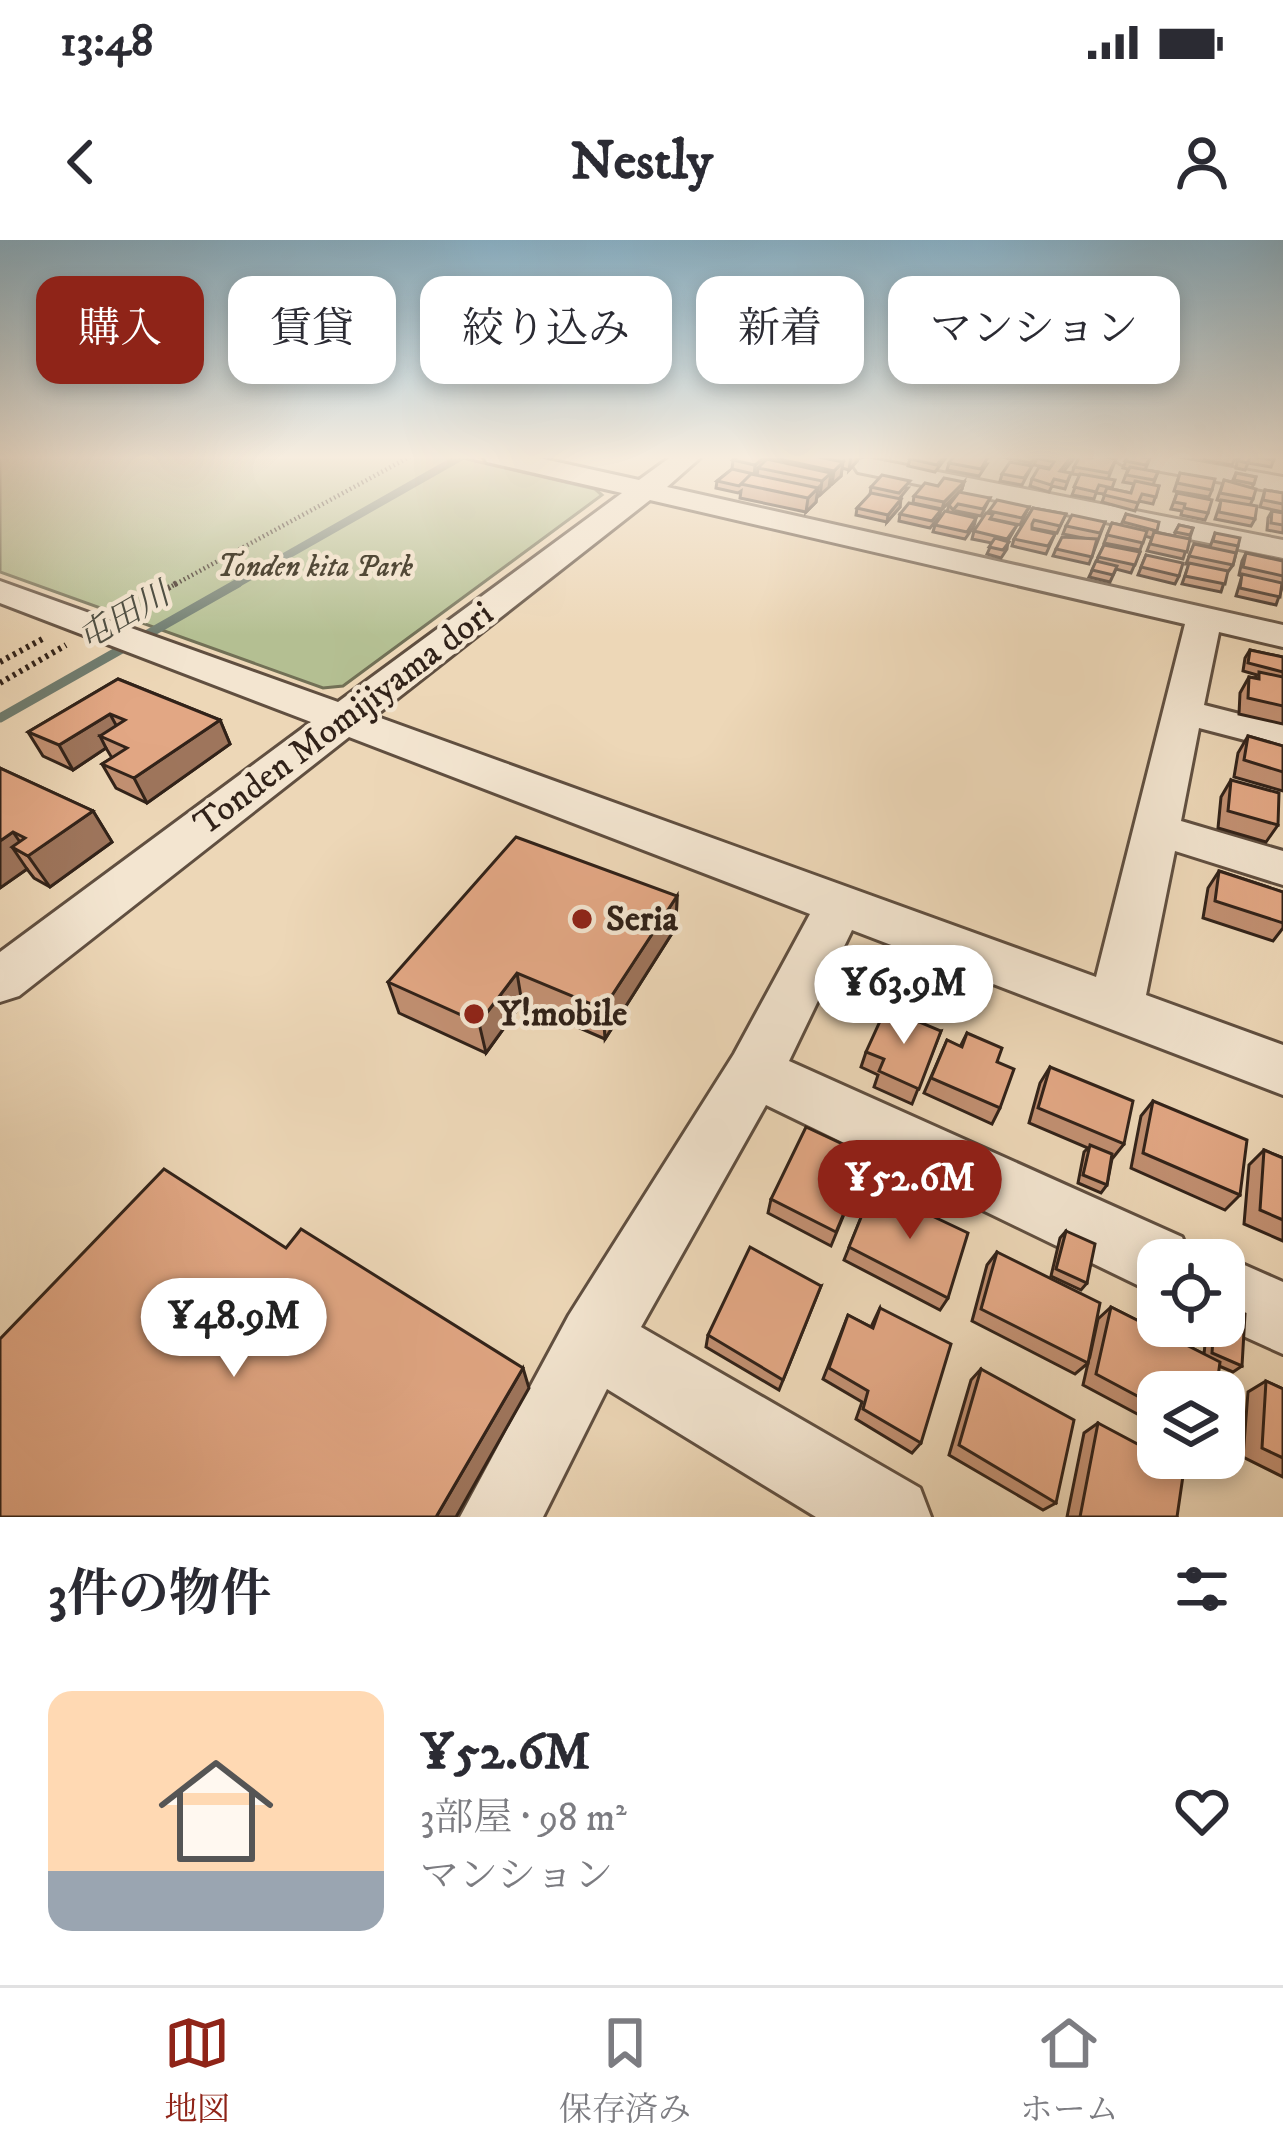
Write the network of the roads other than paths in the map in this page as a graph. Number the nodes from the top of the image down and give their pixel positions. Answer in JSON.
{"nodes":[{"id":1,"x":610,"y":516,"type":"edge"},
{"id":2,"x":755,"y":516,"type":"edge"},
{"id":3,"x":821,"y":516,"type":"edge"},
{"id":4,"x":1092,"y":516,"type":"edge"},
{"id":5,"x":809,"y":528,"type":"junction"},
{"id":6,"x":1283,"y":549,"type":"edge"},
{"id":7,"x":0,"y":591,"type":"edge"},
{"id":8,"x":1204,"y":618,"type":"junction"},
{"id":9,"x":1283,"y":637,"type":"edge"},
{"id":10,"x":1183,"y":712,"type":"junction"},
{"id":11,"x":344,"y":719,"type":"junction"},
{"id":12,"x":1283,"y":738,"type":"edge"},
{"id":13,"x":1156,"y":829,"type":"junction"},
{"id":14,"x":1283,"y":868,"type":"edge"},
{"id":15,"x":840,"y":903,"type":"junction"},
{"id":16,"x":0,"y":981,"type":"edge"},
{"id":17,"x":1116,"y":1008,"type":"junction"},
{"id":18,"x":1283,"y":1070,"type":"edge"},
{"id":19,"x":754,"y":1072,"type":"junction"},
{"id":20,"x":1137,"y":1251,"type":"edge"},
{"id":21,"x":1245,"y":1301,"type":"edge"},
{"id":22,"x":1283,"y":1319,"type":"edge"},
{"id":23,"x":594,"y":1340,"type":"junction"},
{"id":24,"x":500,"y":1517,"type":"edge"},
{"id":25,"x":891,"y":1517,"type":"edge"}],
"edges":[{"from":1,"to":11,"type":"street","name":"Tonden Momijiyama dori"},
{"from":2,"to":5,"type":"street"},
{"from":3,"to":5,"type":"street"},
{"from":4,"to":6,"type":"street"},
{"from":5,"to":8,"type":"street"},
{"from":7,"to":11,"type":"street"},
{"from":8,"to":9,"type":"street"},
{"from":8,"to":10,"type":"street"},
{"from":10,"to":12,"type":"street"},
{"from":10,"to":13,"type":"street"},
{"from":11,"to":15,"type":"street"},
{"from":11,"to":16,"type":"street","name":"Tonden Momijiyama dori"},
{"from":13,"to":14,"type":"street"},
{"from":13,"to":17,"type":"street"},
{"from":15,"to":17,"type":"street"},
{"from":15,"to":19,"type":"street"},
{"from":17,"to":18,"type":"street"},
{"from":19,"to":20,"type":"street"},
{"from":19,"to":23,"type":"street"},
{"from":21,"to":22,"type":"street"},
{"from":23,"to":24,"type":"street"},
{"from":23,"to":25,"type":"street"}]}
